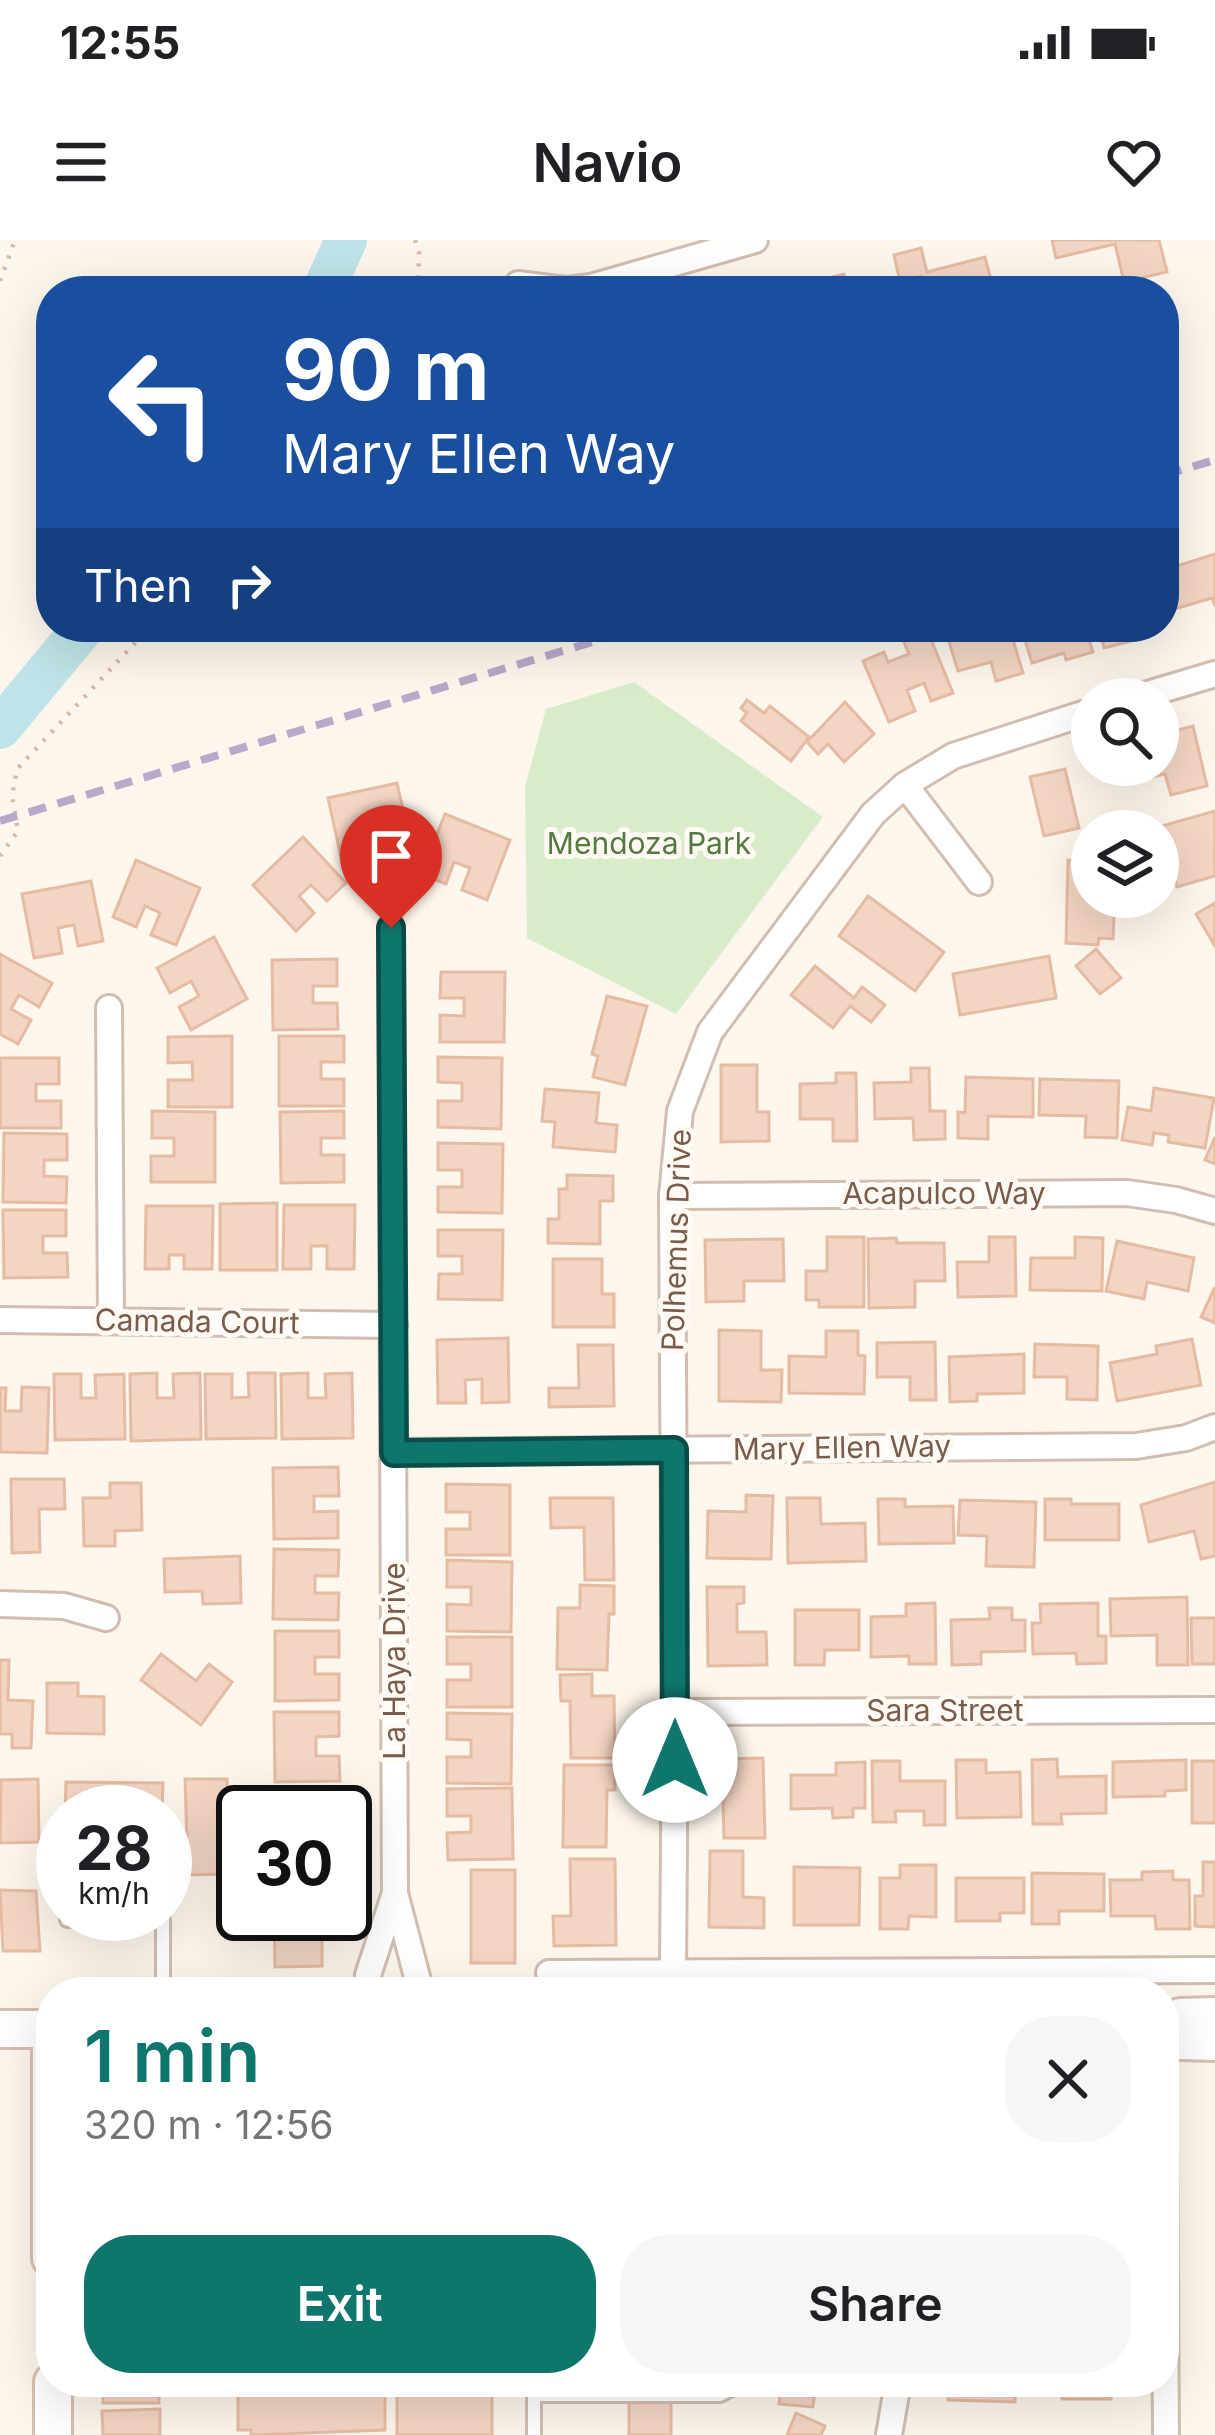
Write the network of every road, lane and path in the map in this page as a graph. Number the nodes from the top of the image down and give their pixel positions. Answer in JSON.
{"nodes":[{"id":1,"x":15,"y":240,"type":"edge"},
{"id":2,"x":415,"y":240,"type":"edge"},
{"id":3,"x":755,"y":240,"type":"edge"},
{"id":4,"x":418,"y":276,"type":"edge"},
{"id":5,"x":629,"y":276,"type":"edge"},
{"id":6,"x":0,"y":281,"type":"edge"},
{"id":7,"x":136,"y":642,"type":"edge"},
{"id":8,"x":1215,"y":674,"type":"edge"},
{"id":9,"x":1179,"y":685,"type":"edge"},
{"id":10,"x":1071,"y":717,"type":"edge"},
{"id":11,"x":905,"y":785,"type":"junction"},
{"id":12,"x":0,"y":856,"type":"edge"},
{"id":13,"x":979,"y":882,"type":"dead end"},
{"id":14,"x":391,"y":928,"type":"dead end"},
{"id":15,"x":110,"y":1007,"type":"dead end"},
{"id":16,"x":672,"y":1196,"type":"junction"},
{"id":17,"x":1215,"y":1211,"type":"edge"},
{"id":18,"x":0,"y":1320,"type":"edge"},
{"id":19,"x":111,"y":1321,"type":"junction"},
{"id":20,"x":394,"y":1325,"type":"junction"},
{"id":21,"x":1215,"y":1427,"type":"edge"},
{"id":22,"x":674,"y":1450,"type":"junction"},
{"id":23,"x":394,"y":1453,"type":"junction"},
{"id":24,"x":0,"y":1604,"type":"edge"},
{"id":25,"x":106,"y":1618,"type":"dead end"},
{"id":26,"x":1215,"y":1710,"type":"edge"},
{"id":27,"x":675,"y":1712,"type":"junction"},
{"id":28,"x":394,"y":1893,"type":"junction"},
{"id":29,"x":164,"y":1941,"type":"edge"},
{"id":30,"x":1215,"y":1970,"type":"edge"},
{"id":31,"x":673,"y":1971,"type":"junction"},
{"id":32,"x":549,"y":1973,"type":"dead end"},
{"id":33,"x":164,"y":1977,"type":"edge"},
{"id":34,"x":368,"y":1977,"type":"edge"},
{"id":35,"x":418,"y":1977,"type":"edge"},
{"id":36,"x":1215,"y":2015,"type":"edge"},
{"id":37,"x":1179,"y":2018,"type":"edge"},
{"id":38,"x":36,"y":2029,"type":"edge"},
{"id":39,"x":0,"y":2030,"type":"edge"},
{"id":40,"x":1179,"y":2039,"type":"edge"},
{"id":41,"x":1215,"y":2042,"type":"edge"},
{"id":42,"x":52,"y":2397,"type":"edge"},
{"id":43,"x":534,"y":2397,"type":"edge"},
{"id":44,"x":895,"y":2397,"type":"edge"},
{"id":45,"x":1166,"y":2397,"type":"edge"},
{"id":46,"x":53,"y":2435,"type":"edge"},
{"id":47,"x":534,"y":2435,"type":"edge"},
{"id":48,"x":889,"y":2435,"type":"edge"},
{"id":49,"x":1166,"y":2435,"type":"edge"}],
"edges":[{"from":1,"to":6,"type":"path"},
{"from":2,"to":4,"type":"path"},
{"from":3,"to":5,"type":"street"},
{"from":7,"to":12,"type":"path"},
{"from":8,"to":9,"type":"street"},
{"from":10,"to":11,"type":"street","name":"Polhemus Drive"},
{"from":11,"to":13,"type":"street"},
{"from":11,"to":16,"type":"street","name":"Polhemus Drive"},
{"from":14,"to":20,"type":"street","name":"La Haya Drive"},
{"from":15,"to":19,"type":"street"},
{"from":16,"to":17,"type":"street","name":"Acapulco Way"},
{"from":16,"to":22,"type":"street","name":"Polhemus Drive"},
{"from":18,"to":19,"type":"street","name":"Camada Court"},
{"from":19,"to":20,"type":"street","name":"Camada Court"},
{"from":20,"to":23,"type":"street","name":"La Haya Drive"},
{"from":21,"to":22,"type":"street","name":"Mary Ellen Way"},
{"from":22,"to":23,"type":"street","name":"Mary Ellen Way"},
{"from":22,"to":27,"type":"street","name":"Polhemus Drive"},
{"from":23,"to":28,"type":"street","name":"La Haya Drive"},
{"from":24,"to":25,"type":"street"},
{"from":26,"to":27,"type":"street","name":"Sara Street"},
{"from":27,"to":31,"type":"street","name":"Polhemus Drive"},
{"from":28,"to":34,"type":"street","name":"La Haya Drive"},
{"from":28,"to":35,"type":"street"},
{"from":29,"to":33,"type":"lane"},
{"from":30,"to":31,"type":"street"},
{"from":31,"to":32,"type":"street"},
{"from":36,"to":37,"type":"street"},
{"from":38,"to":39,"type":"street"},
{"from":40,"to":41,"type":"street"},
{"from":42,"to":46,"type":"street"},
{"from":43,"to":47,"type":"lane"},
{"from":44,"to":48,"type":"street"},
{"from":45,"to":49,"type":"street"}]}
